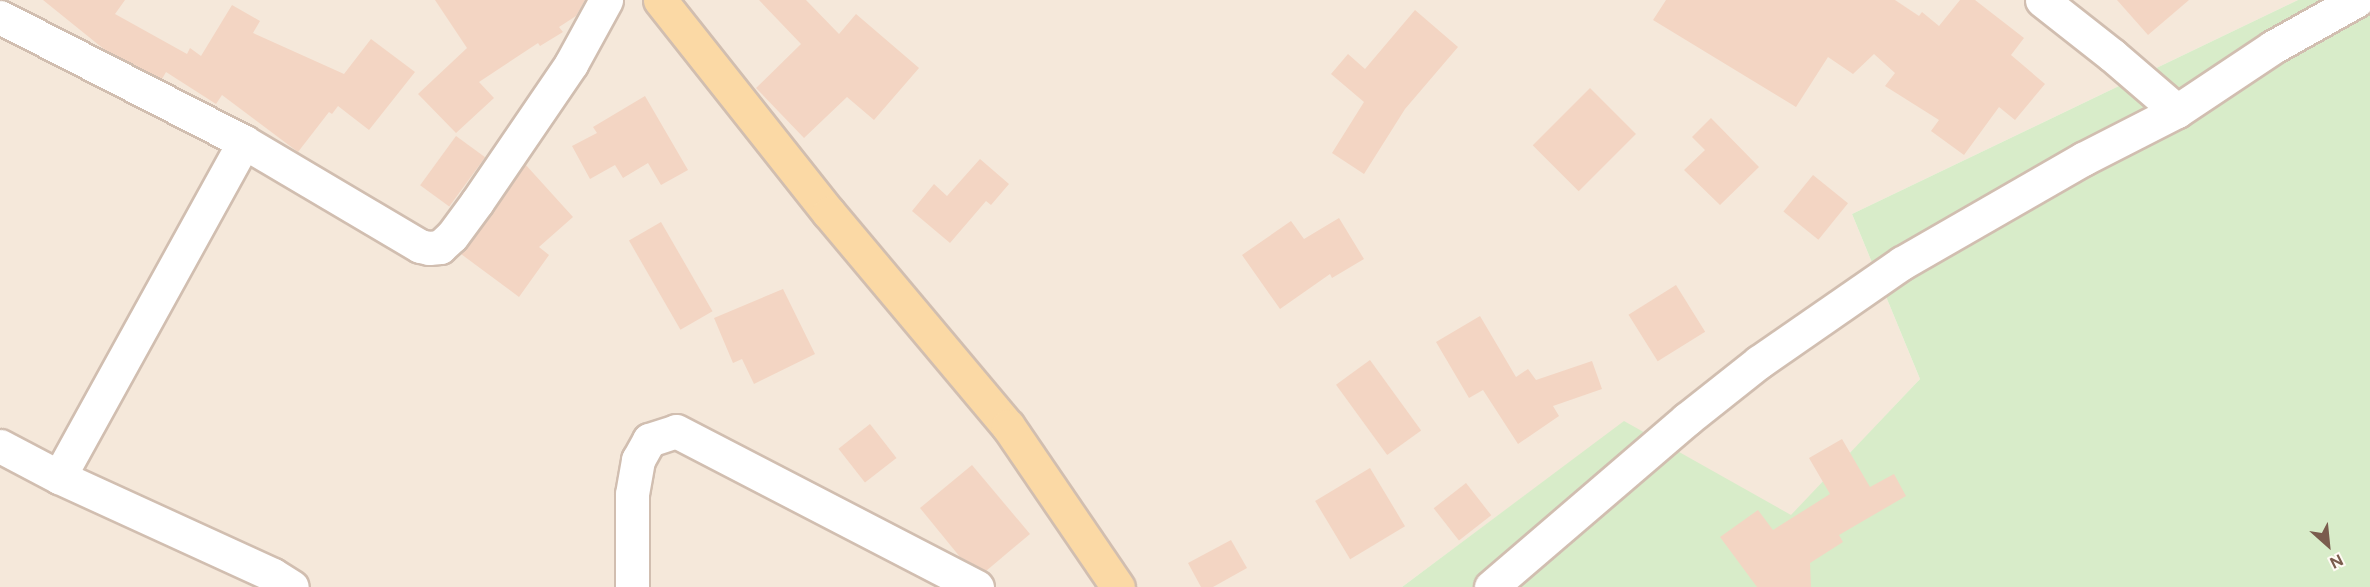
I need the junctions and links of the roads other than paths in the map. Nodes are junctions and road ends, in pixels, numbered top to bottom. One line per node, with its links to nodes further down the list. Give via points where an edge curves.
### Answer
1 (606, 0): 7 (street, via 571,64 477,202 440,247 420,246)
2 (660, 0): 13 (main road, via 829,213 1008,426)
3 (2042, 0): 6 (street)
4 (2357, 0): 6 (street, via 2273,47)
5 (0, 17): 7 (street)
6 (2177, 111): 14 (street, via 1956,231 1845,302 1687,419)
7 (244, 142): 9 (street)
8 (0, 446): 9 (street)
9 (59, 477): 10 (street, via 273,575)
10 (291, 587)
11 (632, 587): 12 (street, via 632,494 638,460 648,440 676,431)
12 (977, 587)
13 (1118, 587)
14 (1491, 587)

